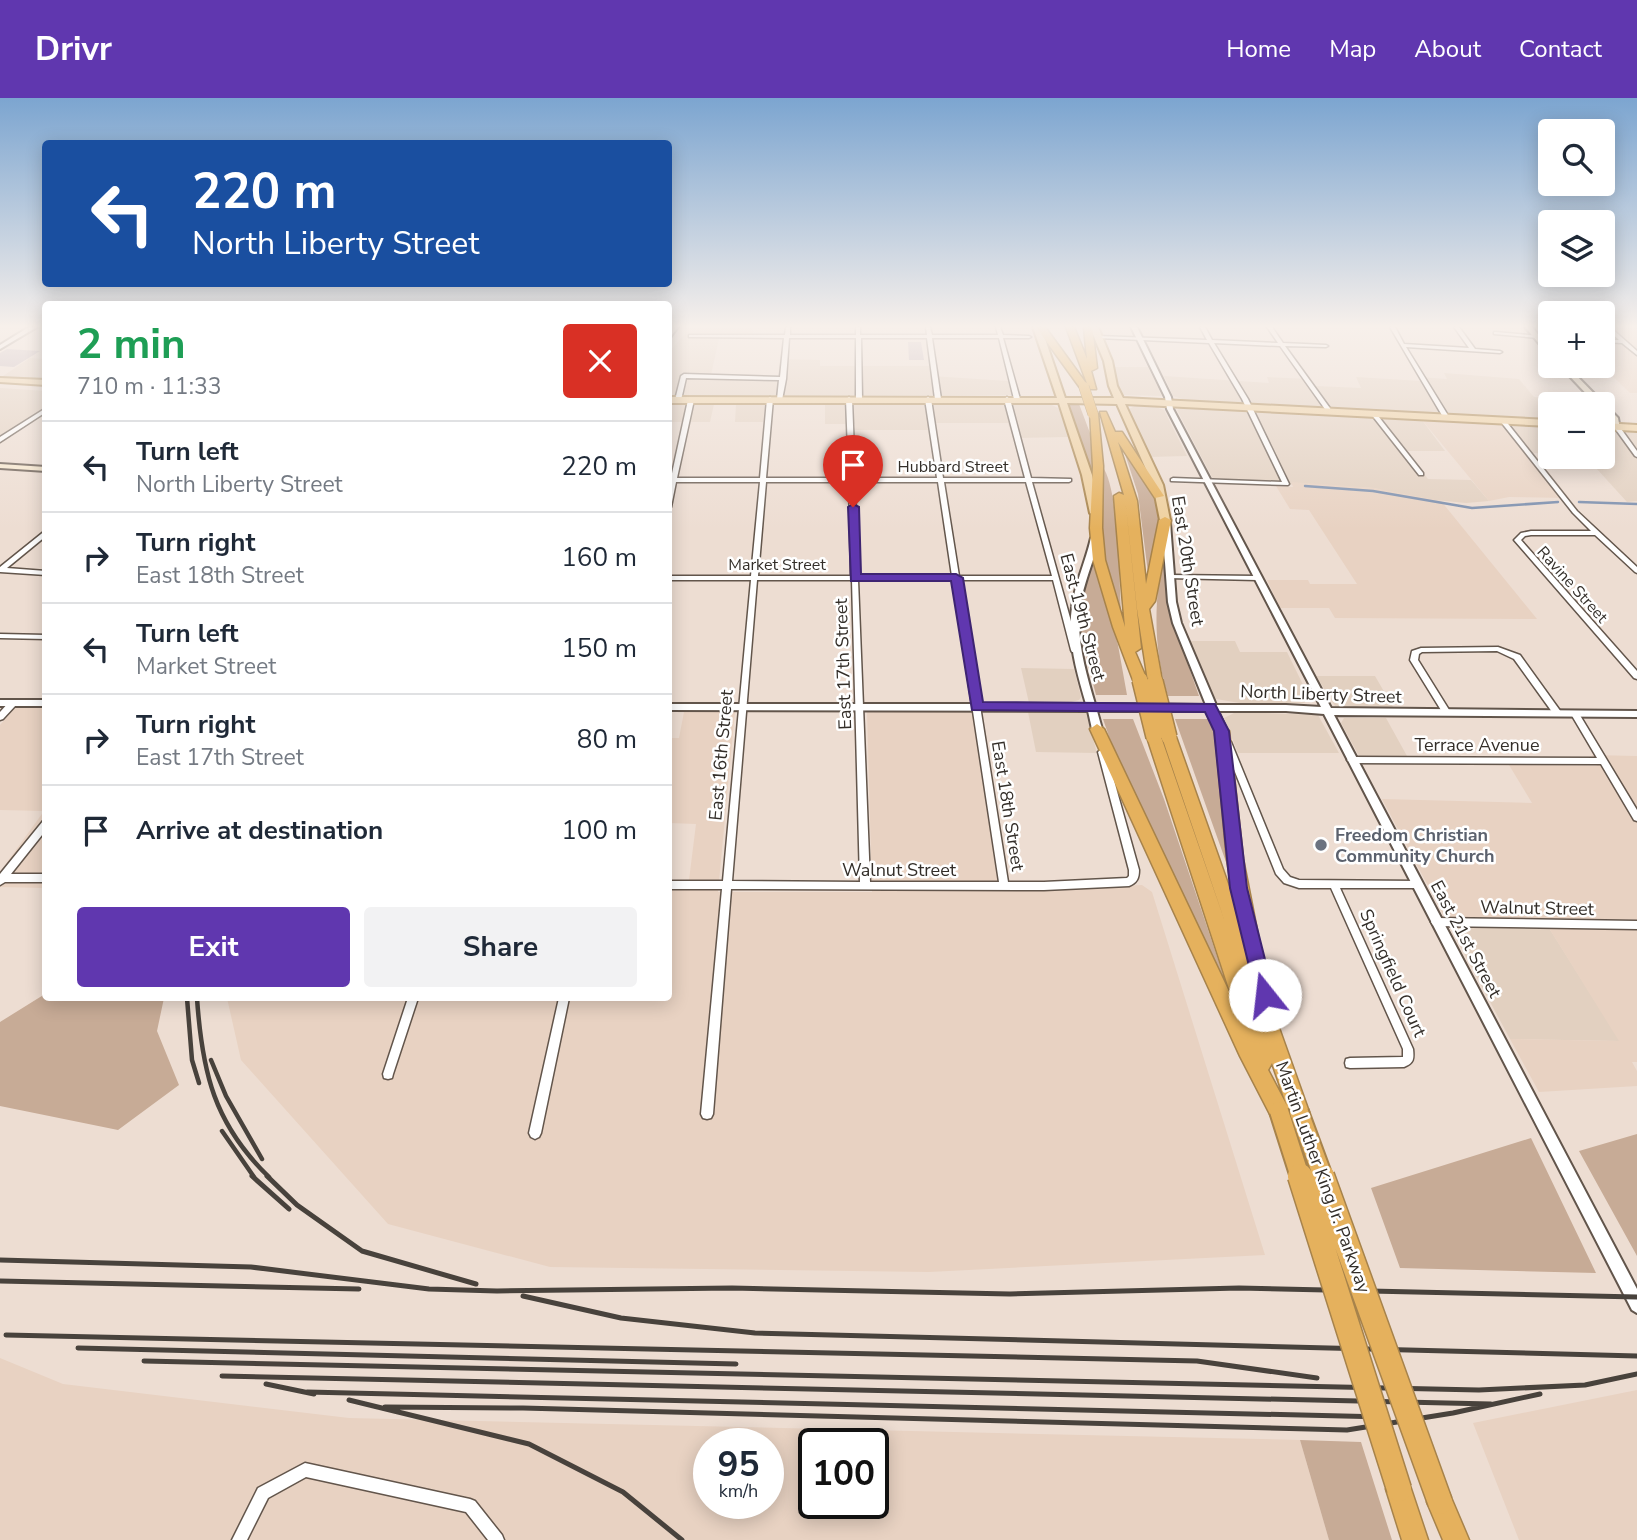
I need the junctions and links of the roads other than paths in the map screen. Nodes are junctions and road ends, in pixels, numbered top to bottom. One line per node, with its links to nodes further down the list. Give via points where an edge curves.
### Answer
1 (777, 394): 12 (street, East 16th Street)
2 (854, 394): 13 (street, East 17th Street)
3 (937, 394): 15 (street)
4 (1011, 394): 16 (street, East 19th Street)
5 (1058, 394): 19 (main road)
6 (1092, 394): 26 (highway, Martin Luther King Jr. Parkway, bridge)
7 (1118, 394): 20 (main road, East 20th Street)
8 (1165, 394): 21 (street, East 21st Street)
9 (1241, 394): 22 (street)
10 (1317, 394): 23 (street)
11 (1432, 394): 27 (street)
12 (775, 399): 13 (main road); 18 (main road); 39 (street, East 16th Street)
13 (854, 399): 14 (main road); 40 (street, East 17th Street)
14 (928, 399): 15 (main road); 41 (street, East 18th Street)
15 (938, 399): 16 (main road)
16 (1012, 399): 19 (main road); 42 (street, East 19th Street)
17 (673, 400): 18 (main road)
18 (691, 400): 38 (street)
19 (1060, 400): 20 (main road); 48 (main road, via 1088,479)
20 (1122, 401): 21 (main road); 46 (main road, East 20th Street)
21 (1169, 403): 22 (main road); 45 (street, East 21st Street)
22 (1248, 406): 23 (main road); 45 (street, via 1286,484)
23 (1329, 411): 25 (main road)
24 (42, 412): 33 (street)
25 (1373, 413): 27 (main road); 37 (street)
26 (1100, 415): 46 (highway, via 1114,426); 48 (highway); 61 (highway, Martin Luther King Jr. Parkway, via 1129,494); 66 (highway, Martin Luther King Jr. Parkway, via 1121,506 1133,637)
27 (1446, 417): 29 (main road)
28 (1615, 420): 31 (main road)
29 (1503, 421): 30 (main road); 49 (street)
30 (1538, 422)
31 (1617, 427): 32 (main road); 34 (street)
32 (1637, 428)
33 (0, 440)
34 (1637, 455)
35 (0, 466): 36 (main road)
36 (42, 469)
37 (1421, 474)
38 (672, 480): 39 (street, Hubbard Street)
39 (763, 480): 40 (street, Hubbard Street); 56 (street, East 16th Street)
40 (852, 480): 41 (street, Hubbard Street); 57 (street, East 17th Street)
41 (941, 480): 42 (street, Hubbard Street); 58 (street, East 18th Street)
42 (1030, 480): 43 (street, Hubbard Street); 59 (street, East 19th Street)
43 (1069, 480)
44 (1173, 480): 45 (street)
45 (1206, 480): 60 (street, East 21st Street)
46 (1159, 496): 47 (main road, East 20th Street)
47 (1165, 520): 54 (street, East 20th Street); 61 (highway, via 1149,601)
48 (1096, 528): 64 (street, via 1075,611); 66 (highway, via 1102,571 1119,627)
49 (1597, 533): 52 (street); 65 (street, Ravine Street, via 1531,533 1517,540)
50 (42, 535): 51 (street)
51 (0, 569): 53 (street)
52 (1637, 571)
53 (42, 573)
54 (1170, 577): 60 (street); 74 (street, East 20th Street, via 1177,623)
55 (672, 578): 56 (street, Market Street)
56 (755, 578): 57 (street, Market Street); 71 (street, East 16th Street)
57 (855, 578): 58 (street, Market Street); 72 (street, East 17th Street)
58 (956, 578): 59 (street, Market Street); 73 (street, East 18th Street)
59 (1054, 578): 64 (street, East 19th Street)
60 (1257, 578): 76 (street, East 21st Street)
61 (1143, 609): 66 (highway, Martin Luther King Jr. Parkway)
62 (0, 636): 63 (street)
63 (42, 637)
64 (1080, 667): 75 (street, East 19th Street)
65 (1637, 676)
66 (1147, 680): 103 (highway, Martin Luther King Jr. Parkway, bridge, via 1162,737)
67 (0, 703): 68 (street)
68 (13, 703): 69 (street); 81 (street)
69 (42, 703)
70 (672, 707): 71 (street, North Liberty Street)
71 (743, 707): 72 (street, North Liberty Street); 93 (street, East 16th Street)
72 (860, 707): 73 (street, North Liberty Street); 94 (street, East 17th Street)
73 (977, 707): 75 (street, North Liberty Street); 96 (street, East 18th Street)
74 (1210, 707): 75 (street, North Liberty Street); 76 (street, North Liberty Street); 83 (street, East 20th Street)
75 (1092, 708): 82 (street, East 19th Street)
76 (1325, 709): 77 (street, North Liberty Street); 84 (street, East 21st Street)
77 (1447, 713): 78 (street, North Liberty Street); 78 (street, via 1414,660 1420,650 1508,652 1517,657)
78 (1558, 713): 79 (street, North Liberty Street)
79 (1575, 714): 80 (street, North Liberty Street); 85 (street)
80 (1637, 714)
81 (0, 717)
82 (1097, 729): 90 (street, East 19th Street, via 1134,870); 103 (highway, via 1247,1050)
83 (1222, 731): 95 (street, East 20th Street, via 1279,871 1299,884); 103 (highway, via 1244,915)
84 (1351, 760): 85 (street, Terrace Avenue); 91 (street, East 21st Street)
85 (1603, 761): 86 (street)
86 (1637, 818)
87 (42, 829): 89 (street)
88 (42, 878): 89 (street)
89 (1, 879)
90 (1129, 882): 96 (street, Walnut Street)
91 (1416, 884): 95 (street); 97 (street, East 21st Street)
92 (672, 885): 93 (street, Walnut Street)
93 (727, 885): 94 (street, Walnut Street); 104 (street, East 16th Street)
94 (865, 885): 96 (street, Walnut Street)
95 (1334, 885): 101 (street, Springfield Court, via 1409,1059)
96 (1004, 886)
97 (1436, 922): 98 (street, Walnut Street); 106 (street, East 21st Street)
98 (1637, 925)
99 (412, 1001): 102 (street)
100 (563, 1001): 105 (street)
101 (1350, 1063)
102 (388, 1074)
103 (1289, 1111): 109 (highway, Martin Luther King Jr. Parkway, bridge); 110 (highway, Martin Luther King Jr. Parkway, bridge)
104 (707, 1114)
105 (535, 1133)
106 (1637, 1305)
107 (239, 1540): 108 (street, via 263,1493 305,1470 470,1506)
108 (497, 1540)
109 (1414, 1540)
110 (1454, 1540)

